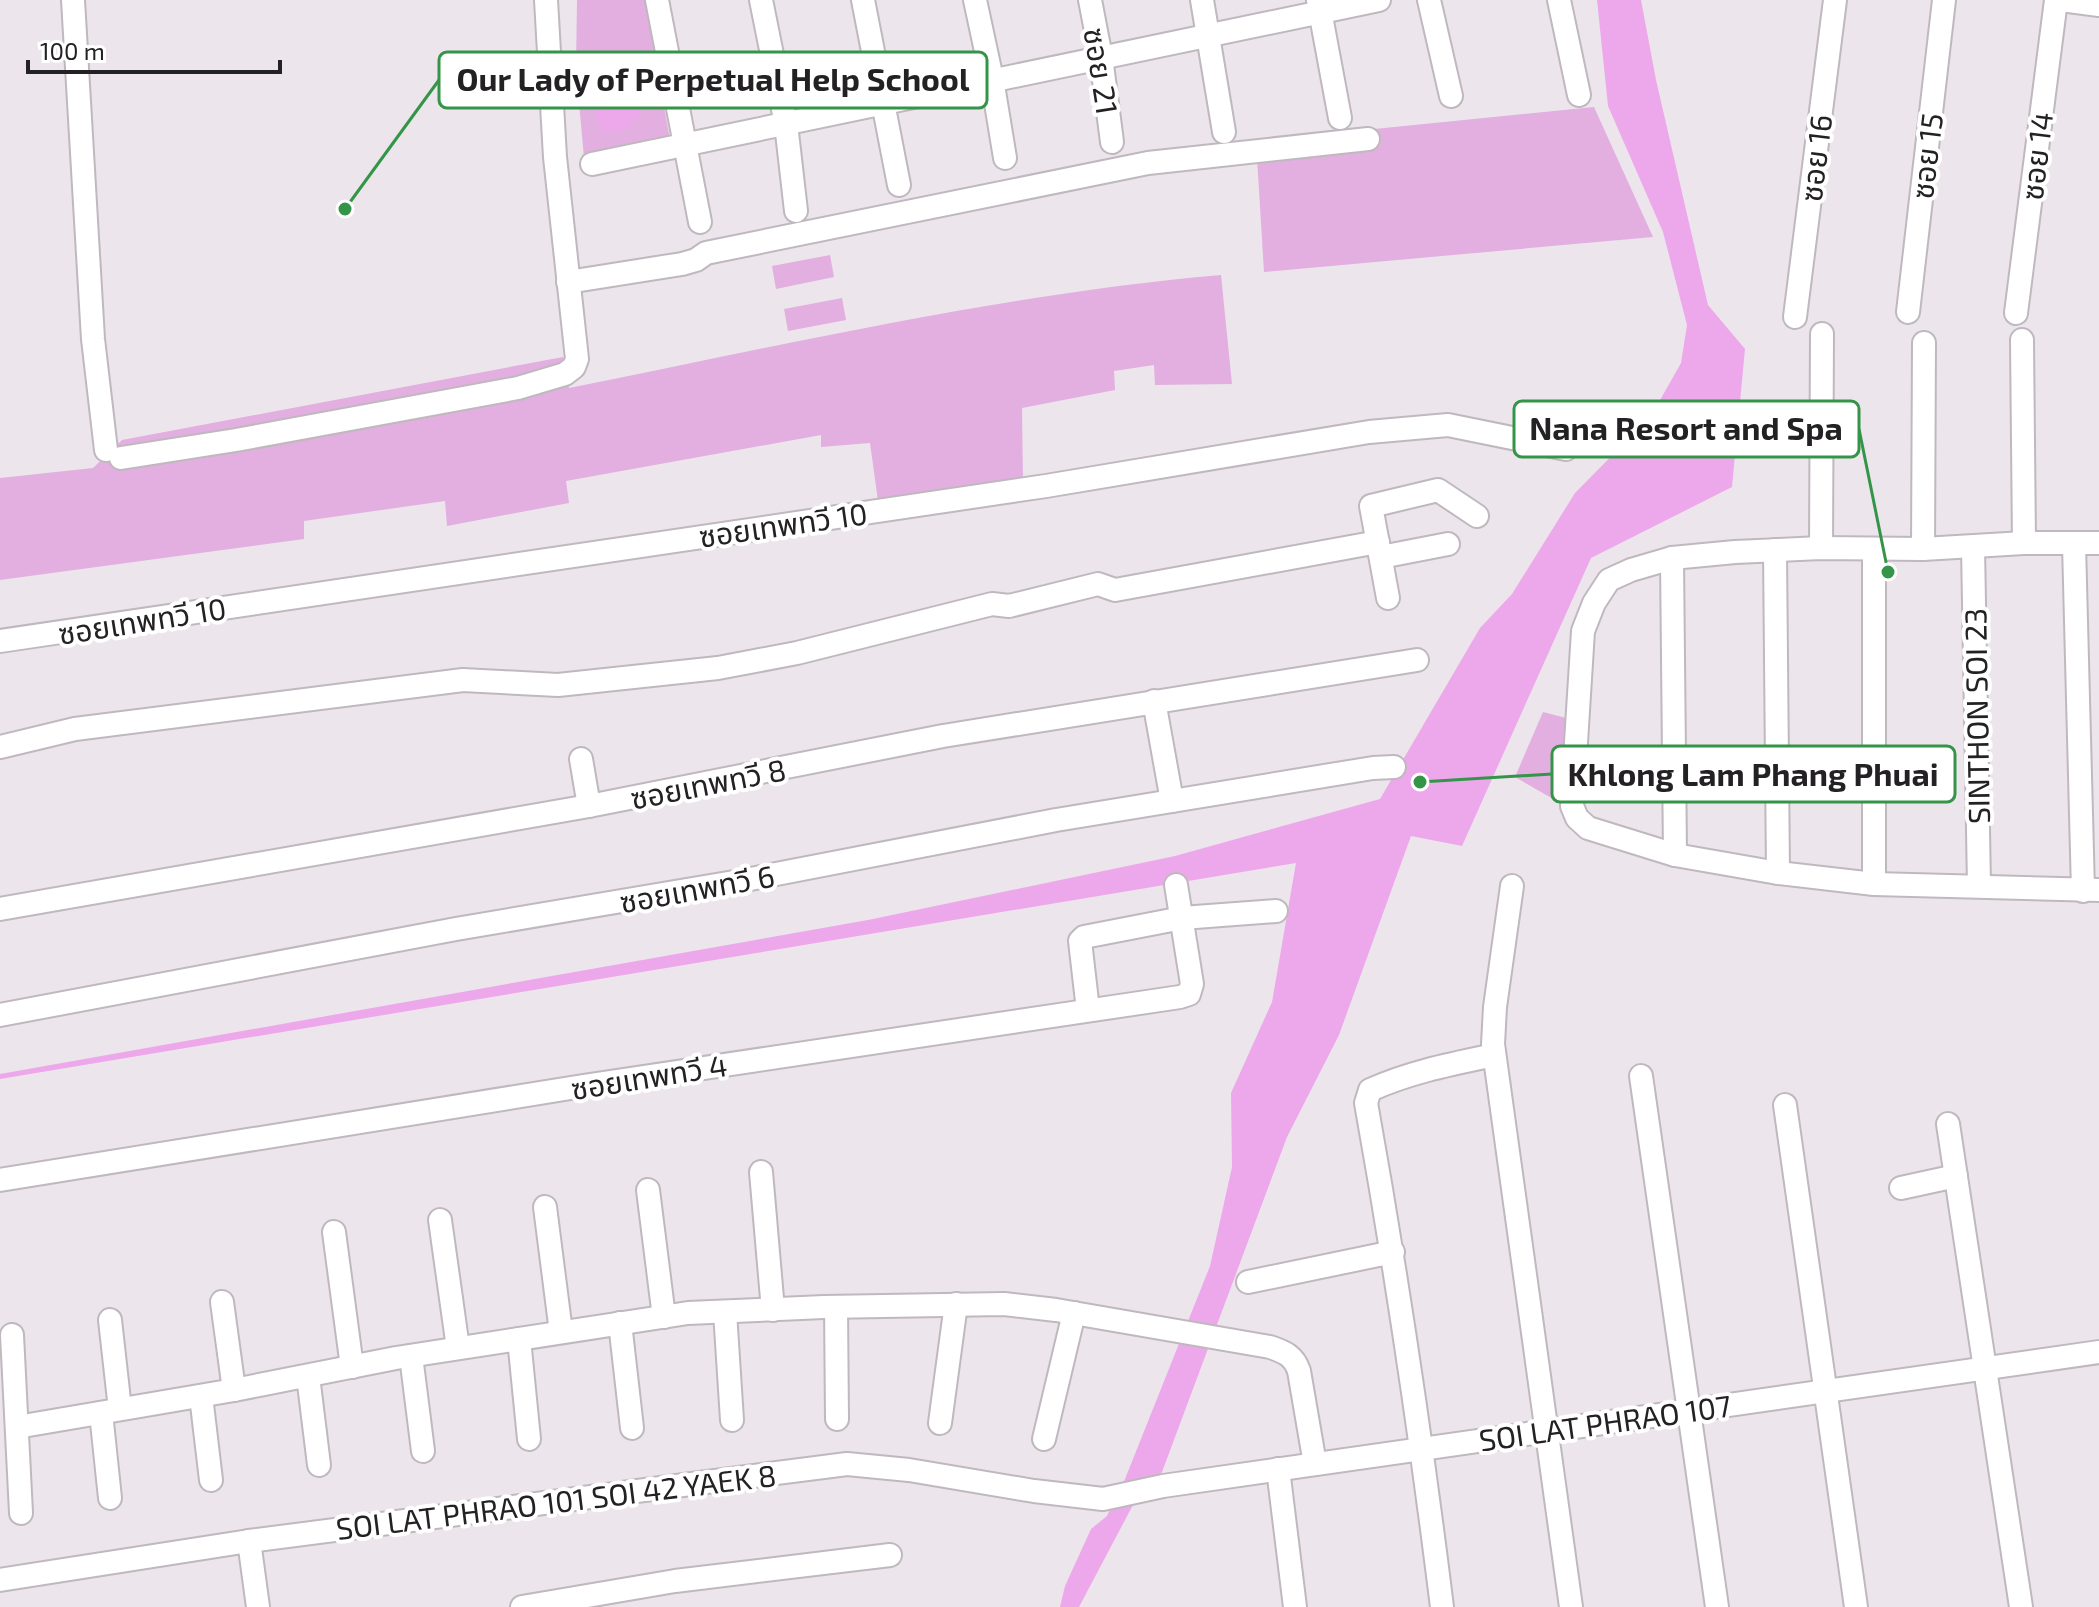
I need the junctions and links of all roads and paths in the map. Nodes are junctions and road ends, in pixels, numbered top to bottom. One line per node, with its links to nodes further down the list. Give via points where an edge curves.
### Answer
1 (73, 0): 34 (street, via 93,339 113,454 236,440 518,388 565,374 577,359)
2 (546, 0): 34 (street)
3 (657, 0): 28 (street)
4 (761, 0): 24 (street)
5 (863, 0): 22 (street)
6 (975, 0): 19 (street)
7 (1090, 0): 18 (street, ซอย 21)
8 (1202, 0): 17 (street)
9 (1379, 0): 16 (street)
10 (1429, 0): 21 (street)
11 (1559, 0): 20 (street)
12 (1835, 0): 37 (street, ซอย 16)
13 (1944, 0): 35 (street, ซอย 15)
14 (2058, 0): 15 (street); 36 (street, ซอย 14)
15 (2099, 5)
16 (1319, 6): 17 (street); 23 (street)
17 (1209, 35): 18 (street); 25 (street)
18 (1101, 57): 19 (street); 27 (street, ซอย 21)
19 (992, 79): 22 (street); 29 (street)
20 (1579, 95)
21 (1451, 96)
22 (884, 102): 24 (street); 31 (street)
23 (1340, 118)
24 (786, 124): 28 (street); 32 (street)
25 (1224, 132)
26 (1368, 139): 34 (street, via 1148,163 706,253 682,264)
27 (1112, 142)
28 (684, 144): 30 (street); 33 (street)
29 (1005, 158)
30 (592, 164)
31 (899, 185)
32 (796, 211)
33 (700, 222)
34 (568, 282)
35 (1908, 312)
36 (2016, 313)
37 (1795, 317)
38 (1822, 334): 48 (street)
39 (2022, 340): 43 (street)
40 (1924, 343): 51 (street)
41 (1566, 449): 55 (street, ซอยเทพทวี 10, via 1448,425 1369,432 1046,486)
42 (1477, 516): 49 (street, via 1438,490 1371,506)
43 (2024, 543): 46 (street); 47 (street)
44 (2099, 543): 46 (street)
45 (1448, 544): 49 (street)
46 (2074, 544): 69 (street)
47 (1973, 547): 51 (street); 68 (street, SINTHON SOI 23)
48 (1821, 548): 50 (street); 52 (street)
49 (1380, 549): 54 (street); 58 (street, via 1115,590 1098,584 718,668 558,685 463,680 75,729)
50 (1874, 549): 51 (street); 65 (street)
51 (1923, 549)
52 (1775, 550): 53 (street); 64 (street)
53 (1672, 558): 63 (street); 63 (street, via 1609,580 1594,603 1583,631 1572,806 1588,828)
54 (1388, 598)
55 (0, 641)
56 (1417, 660): 57 (street, ซอยเทพทวี 8)
57 (1154, 701): 61 (street); 62 (street, ซอยเทพทวี 8, via 943,736)
58 (0, 747)
59 (581, 759): 62 (street)
60 (1394, 767): 61 (street, ซอยเทพทวี 6)
61 (1172, 801): 74 (street, ซอยเทพทวี 6)
62 (589, 806): 70 (street, ซอยเทพทวี 8)
63 (1675, 855): 64 (street)
64 (1778, 873): 65 (street)
65 (1874, 884): 68 (street)
66 (1176, 885): 72 (street, ซอยเทพทวี 4)
67 (1512, 886): 75 (street, via 1495,1007)
68 (1979, 886): 69 (street)
69 (2091, 890)
70 (0, 909)
71 (1276, 911): 72 (street)
72 (1182, 918): 73 (street, via 1082,938); 73 (street, ซอยเทพทวี 4, via 1189,994)
73 (1088, 1010): 81 (street, ซอยเทพทวี 4)
74 (0, 1015)
75 (1494, 1055): 87 (street, via 1429,1068 1370,1090 1366,1103); 117 (street)
76 (1641, 1076): 111 (street)
77 (1785, 1105): 108 (street)
78 (1948, 1124): 80 (street)
79 (761, 1172): 92 (street)
80 (1956, 1176): 82 (street); 105 (street)
81 (0, 1180)
82 (1901, 1188)
83 (648, 1190): 95 (street)
84 (545, 1207): 98 (street)
85 (440, 1220): 101 (street)
86 (334, 1232): 104 (street)
87 (1393, 1252): 88 (street); 120 (street)
88 (1248, 1282)
89 (222, 1302): 107 (street)
90 (956, 1304): 91 (street); 94 (street, via 1014,1305); 114 (street)
91 (836, 1307): 92 (street); 112 (street)
92 (773, 1310): 93 (street)
93 (725, 1312): 95 (street); 113 (street)
94 (1083, 1315): 119 (street); 122 (street, via 1270,1347 1290,1355 1298,1366)
95 (664, 1317): 97 (street)
96 (110, 1320): 110 (street)
97 (620, 1323): 98 (street); 116 (street)
98 (561, 1332): 100 (street)
99 (12, 1335): 115 (street)
100 (519, 1339): 101 (street); 118 (street)
101 (458, 1348): 103 (street)
102 (2099, 1352): 105 (street, SOI LAT PHRAO 107)
103 (411, 1356): 104 (street); 121 (street)
104 (352, 1367): 106 (street)
105 (1986, 1368): 108 (street, SOI LAT PHRAO 107); 140 (street)
106 (308, 1376): 107 (street); 123 (street)
107 (234, 1390): 109 (street)
108 (1827, 1391): 111 (street, SOI LAT PHRAO 107); 139 (street)
109 (201, 1396): 110 (street); 125 (street)
110 (111, 1411): 115 (street); 126 (street)
111 (1688, 1411): 117 (street, SOI LAT PHRAO 107); 138 (street)
112 (837, 1419)
113 (732, 1420)
114 (940, 1423)
115 (17, 1427): 128 (street)
116 (632, 1428)
117 (1545, 1431): 120 (street, SOI LAT PHRAO 107); 137 (street)
118 (529, 1439)
119 (1044, 1439)
120 (1422, 1449): 122 (street, SOI LAT PHRAO 107); 136 (street)
121 (423, 1451)
122 (1315, 1464): 124 (street, SOI LAT PHRAO 107)
123 (319, 1465)
124 (1278, 1469): 127 (street, SOI LAT PHRAO 107); 135 (street)
125 (211, 1480)
126 (110, 1498)
127 (1112, 1498): 129 (street, SOI LAT PHRAO 101 SOI 42 YAEK 8, via 847,1464)
128 (21, 1513)
129 (249, 1541): 131 (street, SOI LAT PHRAO 101 SOI 42 YAEK 8); 133 (street)
130 (890, 1555): 132 (street)
131 (0, 1580)
132 (646, 1597): 134 (street)
133 (258, 1607)
134 (522, 1607)
135 (1295, 1607)
136 (1442, 1607)
137 (1571, 1607)
138 (1717, 1607)
139 (1856, 1607)
140 (2021, 1607)

